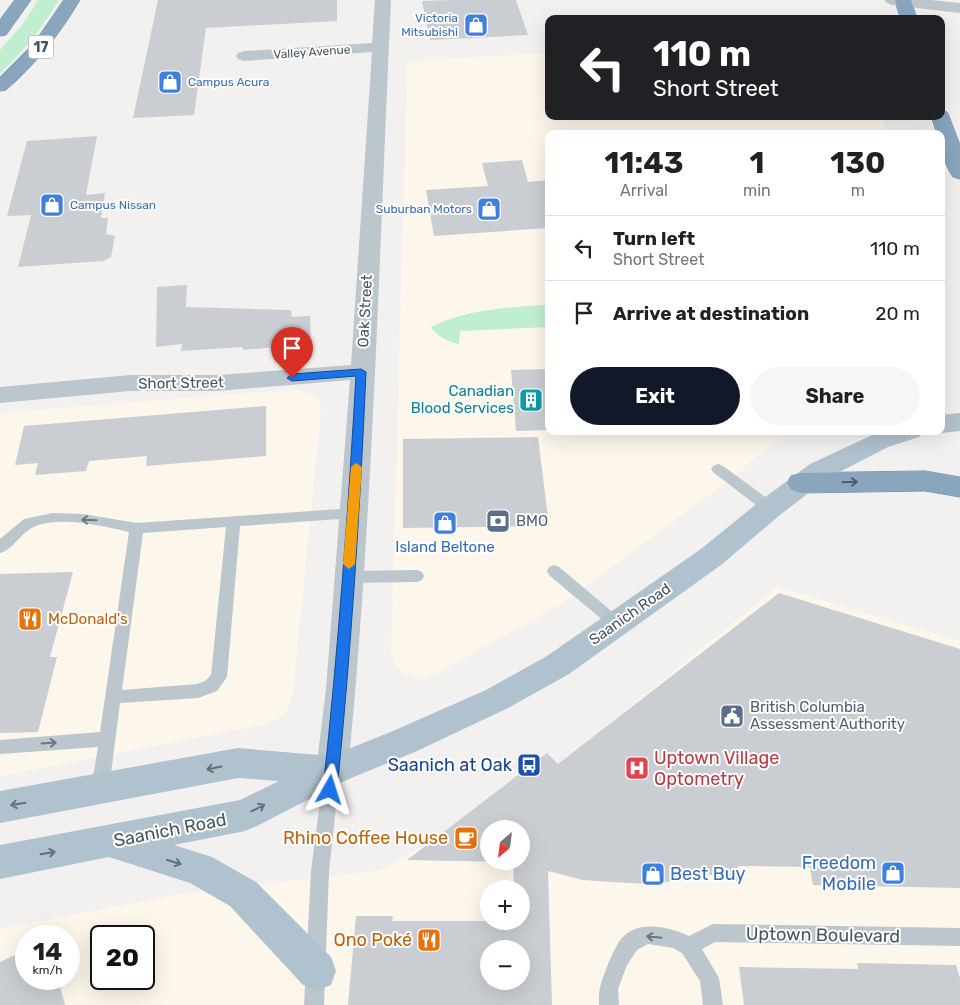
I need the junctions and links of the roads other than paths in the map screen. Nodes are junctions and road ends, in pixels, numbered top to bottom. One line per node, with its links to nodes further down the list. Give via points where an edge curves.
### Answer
1 (23, 0): 7 (highway)
2 (72, 0): 10 (highway, 17, via 44,43)
3 (382, 0): 8 (street, Oak Street)
4 (900, 0): 5 (street); 6 (highway)
5 (960, 8)
6 (907, 15)
7 (0, 31)
8 (380, 47): 9 (street, Valley Avenue); 13 (street, Oak Street)
9 (244, 56)
10 (0, 86)
11 (945, 130): 12 (highway)
12 (960, 173)
13 (361, 372): 14 (street, Short Street, via 218,383 130,383); 22 (street, Oak Street)
14 (0, 395)
15 (960, 422): 16 (main road)
16 (945, 424)
17 (898, 435): 19 (main road, Saanich Road, via 858,450)
18 (718, 469): 21 (lane)
19 (801, 483): 20 (highway, one-way to 20, via 925,481); 21 (main road, Saanich Road)
20 (960, 487)
21 (770, 508): 29 (main road, Saanich Road, via 711,557)
22 (354, 513): 23 (lane); 28 (street, Oak Street)
23 (232, 522): 24 (lane); 30 (lane, via 219,677 211,686 198,691)
24 (137, 528): 25 (lane, one-way to 25, via 98,520 50,518 30,523 14,533); 30 (lane)
25 (0, 548)
26 (554, 571): 29 (lane)
27 (417, 576): 28 (lane)
28 (348, 577): 33 (street, Oak Street)
29 (616, 623): 33 (main road, Saanich Road, via 558,665 497,699)
30 (113, 697): 31 (lane)
31 (106, 739): 32 (lane, one-way to 31); 34 (lane)
32 (0, 747)
33 (332, 771): 34 (main road, Saanich Road, one-way to 34, via 238,763); 36 (main road, Saanich Road, one-way to 33, via 245,815); 40 (lane, via 320,871)
34 (100, 789): 35 (main road, Saanich Road, one-way to 35)
35 (0, 807)
36 (111, 842): 37 (main road, Saanich Road, one-way to 36); 40 (main road, one-way to 40, via 199,869 243,894)
37 (0, 862)
38 (960, 937): 39 (lane, Uptown Boulevard, via 713,933)
39 (689, 946): 41 (lane, one-way to 41, via 647,935 630,943 608,990); 42 (lane, via 709,978)
40 (315, 988)
41 (608, 1005)
42 (713, 1005)

